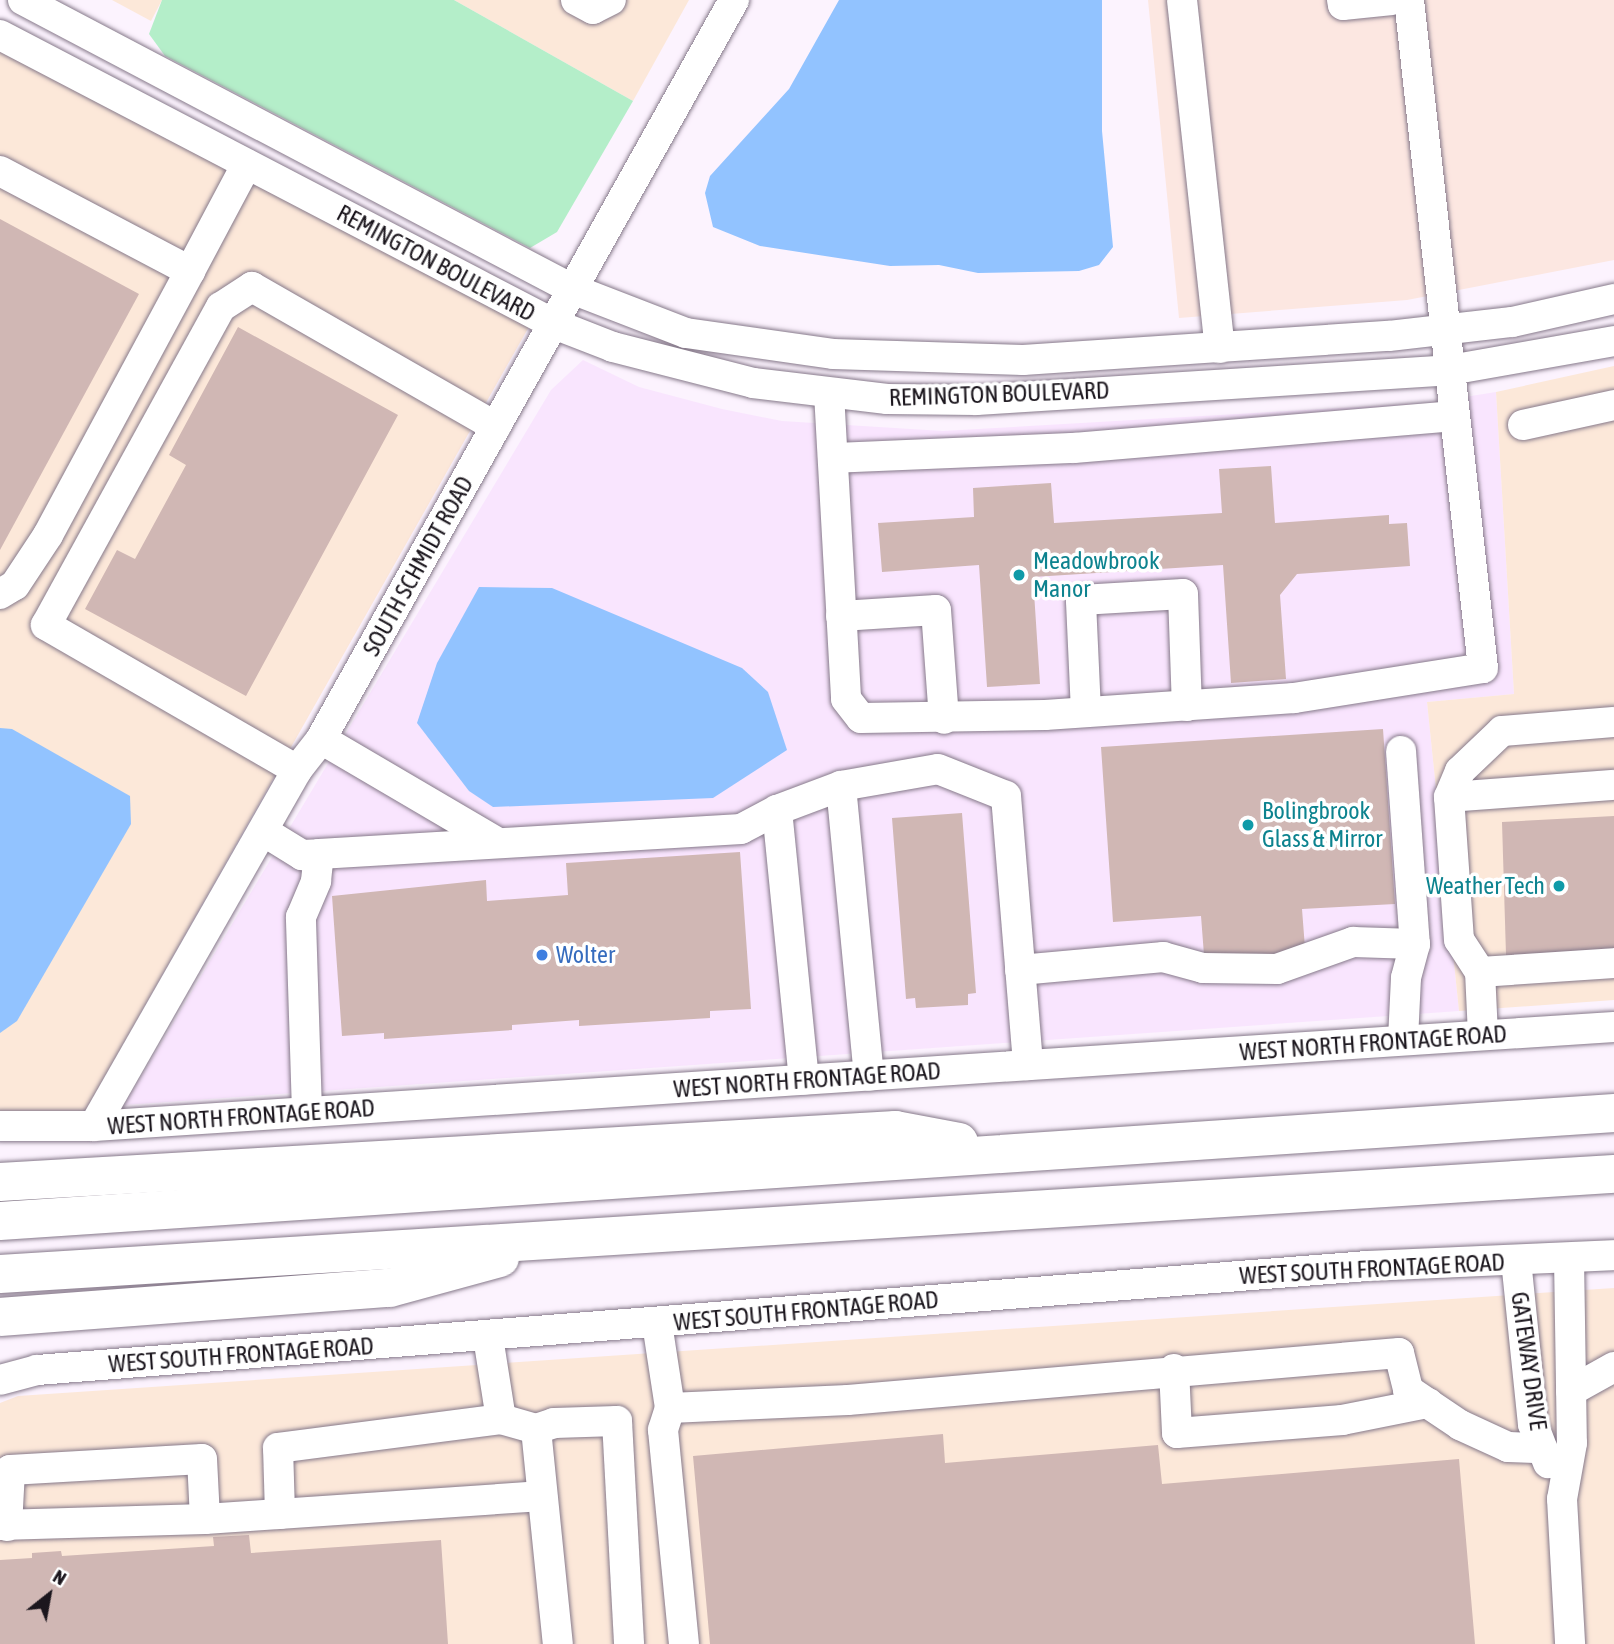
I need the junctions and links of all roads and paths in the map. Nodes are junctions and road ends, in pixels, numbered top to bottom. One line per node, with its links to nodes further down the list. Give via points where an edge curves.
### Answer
1 (23, 0): 13 (street, REMINGTON BOULEVARD)
2 (576, 0): 3 (street, via 593,9)
3 (611, 0)
4 (734, 0): 13 (street, SOUTH SCHMIDT ROAD)
5 (1182, 0): 18 (street)
6 (1342, 0): 7 (street, via 1343,5)
7 (1392, 0)
8 (1409, 0): 16 (street)
9 (0, 36): 10 (street, REMINGTON BOULEVARD)
10 (247, 164): 12 (street); 15 (street, REMINGTON BOULEVARD)
11 (0, 171): 12 (street)
12 (190, 271): 26 (street, via 47,535 15,585)
13 (572, 289): 15 (street, SOUTH SCHMIDT ROAD); 18 (street, REMINGTON BOULEVARD, via 686,332 833,354 1023,360)
14 (1614, 299): 16 (street, REMINGTON BOULEVARD, via 1512,322)
15 (554, 324): 20 (street, REMINGTON BOULEVARD, via 654,359 753,383); 24 (street, SOUTH SCHMIDT ROAD)
16 (1441, 330): 18 (street, REMINGTON BOULEVARD); 19 (street)
17 (1612, 343): 19 (street, REMINGTON BOULEVARD)
18 (1220, 348)
19 (1450, 370): 20 (street, REMINGTON BOULEVARD, via 976,400); 22 (street)
20 (829, 393): 25 (street)
21 (1614, 405): 23 (street)
22 (1455, 416): 25 (street, via 1074,448); 28 (street, via 1483,668 1294,698)
23 (1524, 425)
24 (496, 427): 32 (street, SOUTH SCHMIDT ROAD); 34 (street, via 252,287 221,307 46,625)
25 (833, 458): 27 (street)
26 (0, 594)
27 (841, 616): 30 (street, via 846,699 861,718); 30 (street, via 936,610)
28 (1187, 706): 29 (street); 29 (street, via 1183,594 1081,600)
29 (1086, 712): 30 (street)
30 (944, 719)
31 (1614, 722): 37 (street, via 1502,731 1460,771)
32 (321, 740): 34 (street, SOUTH SCHMIDT ROAD); 40 (street)
33 (1401, 751): 42 (street)
34 (297, 770): 39 (street, SOUTH SCHMIDT ROAD)
35 (1614, 785): 37 (street)
36 (841, 786): 38 (street); 44 (street, via 938,769 1006,796); 50 (street)
37 (1449, 797): 45 (street, via 1459,940)
38 (777, 810): 40 (street, via 741,829); 51 (street)
39 (263, 831): 41 (street, via 302,855); 55 (street, SOUTH SCHMIDT ROAD)
40 (495, 841): 41 (street)
41 (319, 854): 52 (street, via 316,881 301,916)
42 (1415, 944): 44 (street, via 1353,942 1277,969 1203,968 1163,957); 48 (street, via 1406,978)
43 (1614, 963): 45 (street)
44 (1020, 970): 49 (street)
45 (1480, 972): 47 (street)
46 (1614, 1027): 47 (street, WEST NORTH FRONTAGE ROAD)
47 (1483, 1035): 48 (street, WEST NORTH FRONTAGE ROAD)
48 (1404, 1041): 49 (street, WEST NORTH FRONTAGE ROAD)
49 (1028, 1065): 50 (street, WEST NORTH FRONTAGE ROAD)
50 (869, 1076): 51 (street, WEST NORTH FRONTAGE ROAD)
51 (804, 1080): 52 (street, WEST NORTH FRONTAGE ROAD)
52 (307, 1112): 55 (street, WEST NORTH FRONTAGE ROAD)
53 (1614, 1113): 56 (highway)
54 (0, 1126): 55 (street, WEST NORTH FRONTAGE ROAD)
55 (94, 1126)
56 (1013, 1153): 58 (highway, via 894,1130); 59 (highway)
57 (1614, 1174): 60 (highway)
58 (0, 1182)
59 (0, 1221)
60 (585, 1236): 64 (highway); 65 (highway, via 390,1288)
61 (1614, 1255): 62 (street, WEST SOUTH FRONTAGE ROAD)
62 (1569, 1258): 63 (street, WEST SOUTH FRONTAGE ROAD); 68 (street, GATEWAY DRIVE)
63 (1516, 1260): 66 (street, WEST SOUTH FRONTAGE ROAD, via 1366,1266); 77 (street, GATEWAY DRIVE, via 1533,1424)
64 (0, 1274)
65 (0, 1317)
66 (657, 1323): 67 (street, WEST SOUTH FRONTAGE ROAD); 74 (street)
67 (488, 1337): 71 (street, WEST SOUTH FRONTAGE ROAD, via 37,1370); 75 (street)
68 (1570, 1341): 69 (street); 72 (street, GATEWAY DRIVE)
69 (1614, 1365): 72 (street)
70 (1174, 1370): 73 (street, via 1399,1353 1408,1390); 73 (street, via 1177,1433 1342,1420); 74 (street, via 848,1400)
71 (0, 1380)
72 (1571, 1391): 79 (street, GATEWAY DRIVE, via 1572,1443)
73 (1427, 1403): 77 (street, via 1460,1425 1508,1447)
74 (670, 1408): 85 (street, via 663,1430)
75 (500, 1419): 76 (street); 80 (street, via 278,1448)
76 (536, 1429): 78 (street); 84 (street, via 554,1423 617,1421)
77 (1542, 1448): 79 (street, GATEWAY DRIVE)
78 (542, 1496): 80 (street); 83 (street)
79 (1562, 1499): 86 (street, GATEWAY DRIVE)
80 (280, 1514): 81 (street)
81 (205, 1519): 82 (street); 82 (street, via 202,1459 10,1471)
82 (4, 1525)
83 (558, 1644)
84 (629, 1644)
85 (684, 1644)
86 (1570, 1644)

